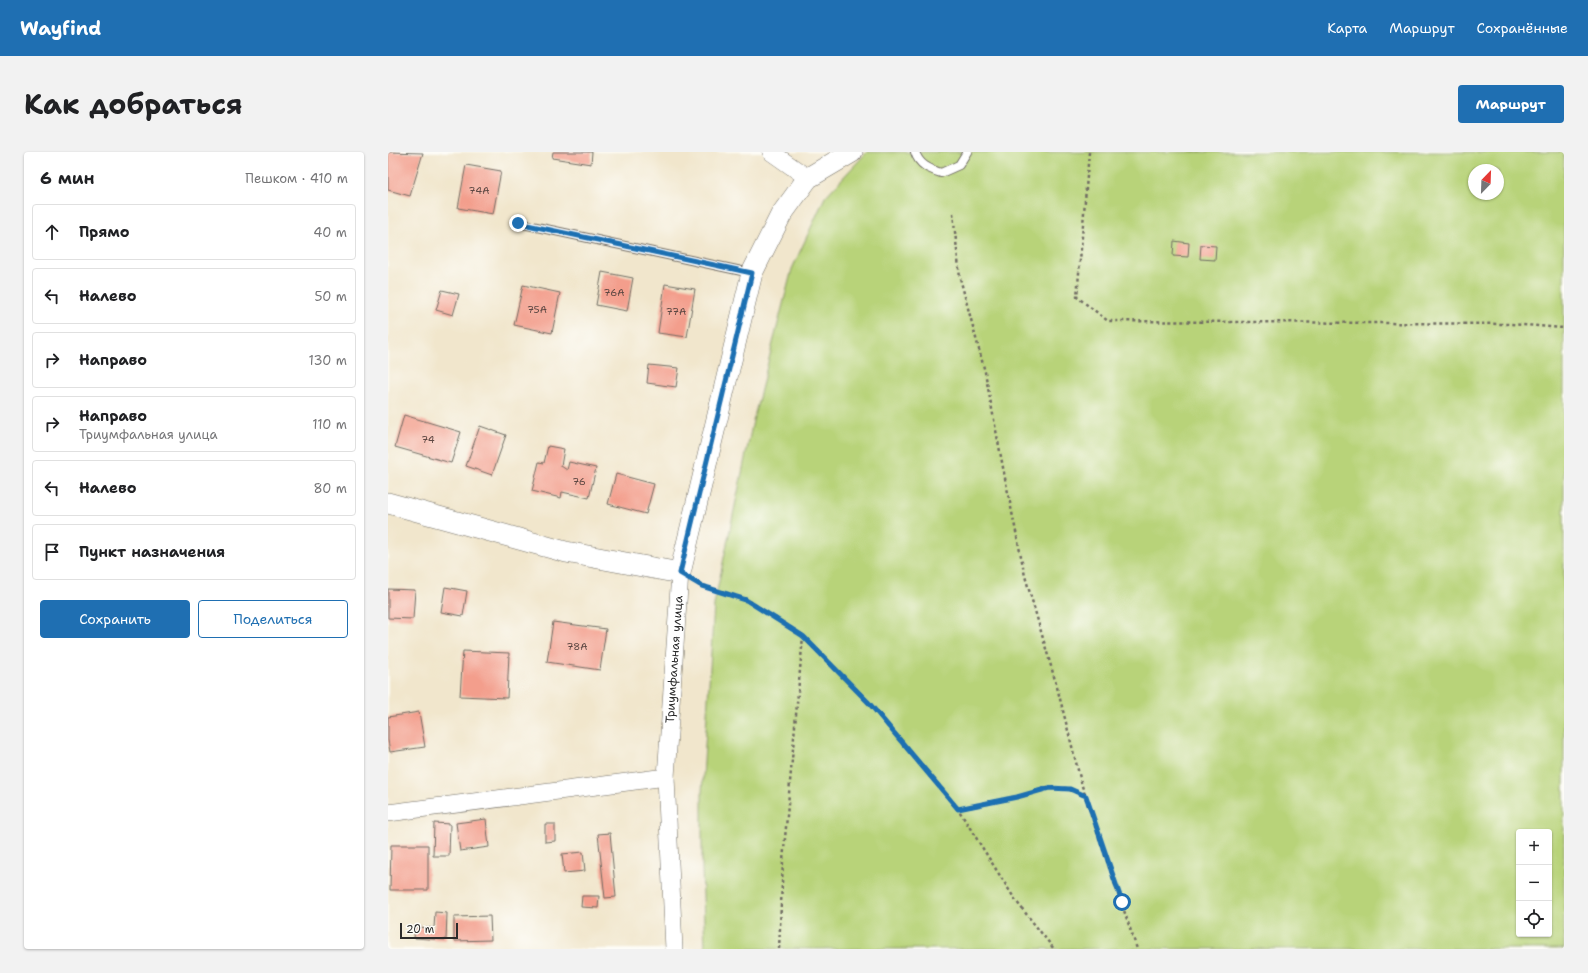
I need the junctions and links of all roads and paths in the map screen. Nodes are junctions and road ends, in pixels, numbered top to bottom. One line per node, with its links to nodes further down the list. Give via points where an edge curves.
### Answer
1 (770, 152): 6 (street)
2 (852, 152): 6 (street, Триумфальная улица)
3 (915, 152): 4 (lane, via 927,168 941,173 959,165)
4 (967, 152)
5 (1089, 152): 10 (path, via 1077,297 1108,321 1511,324)
6 (808, 178): 9 (street, Триумфальная улица, via 781,215)
7 (953, 212): 15 (path, via 960,278 985,372 1026,576)
8 (518, 223): 9 (lane)
9 (752, 273): 12 (street, Триумфальная улица)
10 (1564, 328)
11 (388, 503): 12 (street, via 566,552)
12 (680, 573): 13 (path, via 702,586 746,600); 14 (street, Триумфальная улица)
13 (803, 636): 16 (path, via 869,703); 19 (path, via 783,861)
14 (666, 778): 17 (street); 18 (street, Триумфальная улица)
15 (1086, 796): 16 (path, via 1070,789 1049,788); 21 (path)
16 (958, 809): 20 (path, via 1016,901)
17 (388, 813)
18 (674, 949)
19 (779, 949)
20 (1054, 949)
21 (1137, 949)

